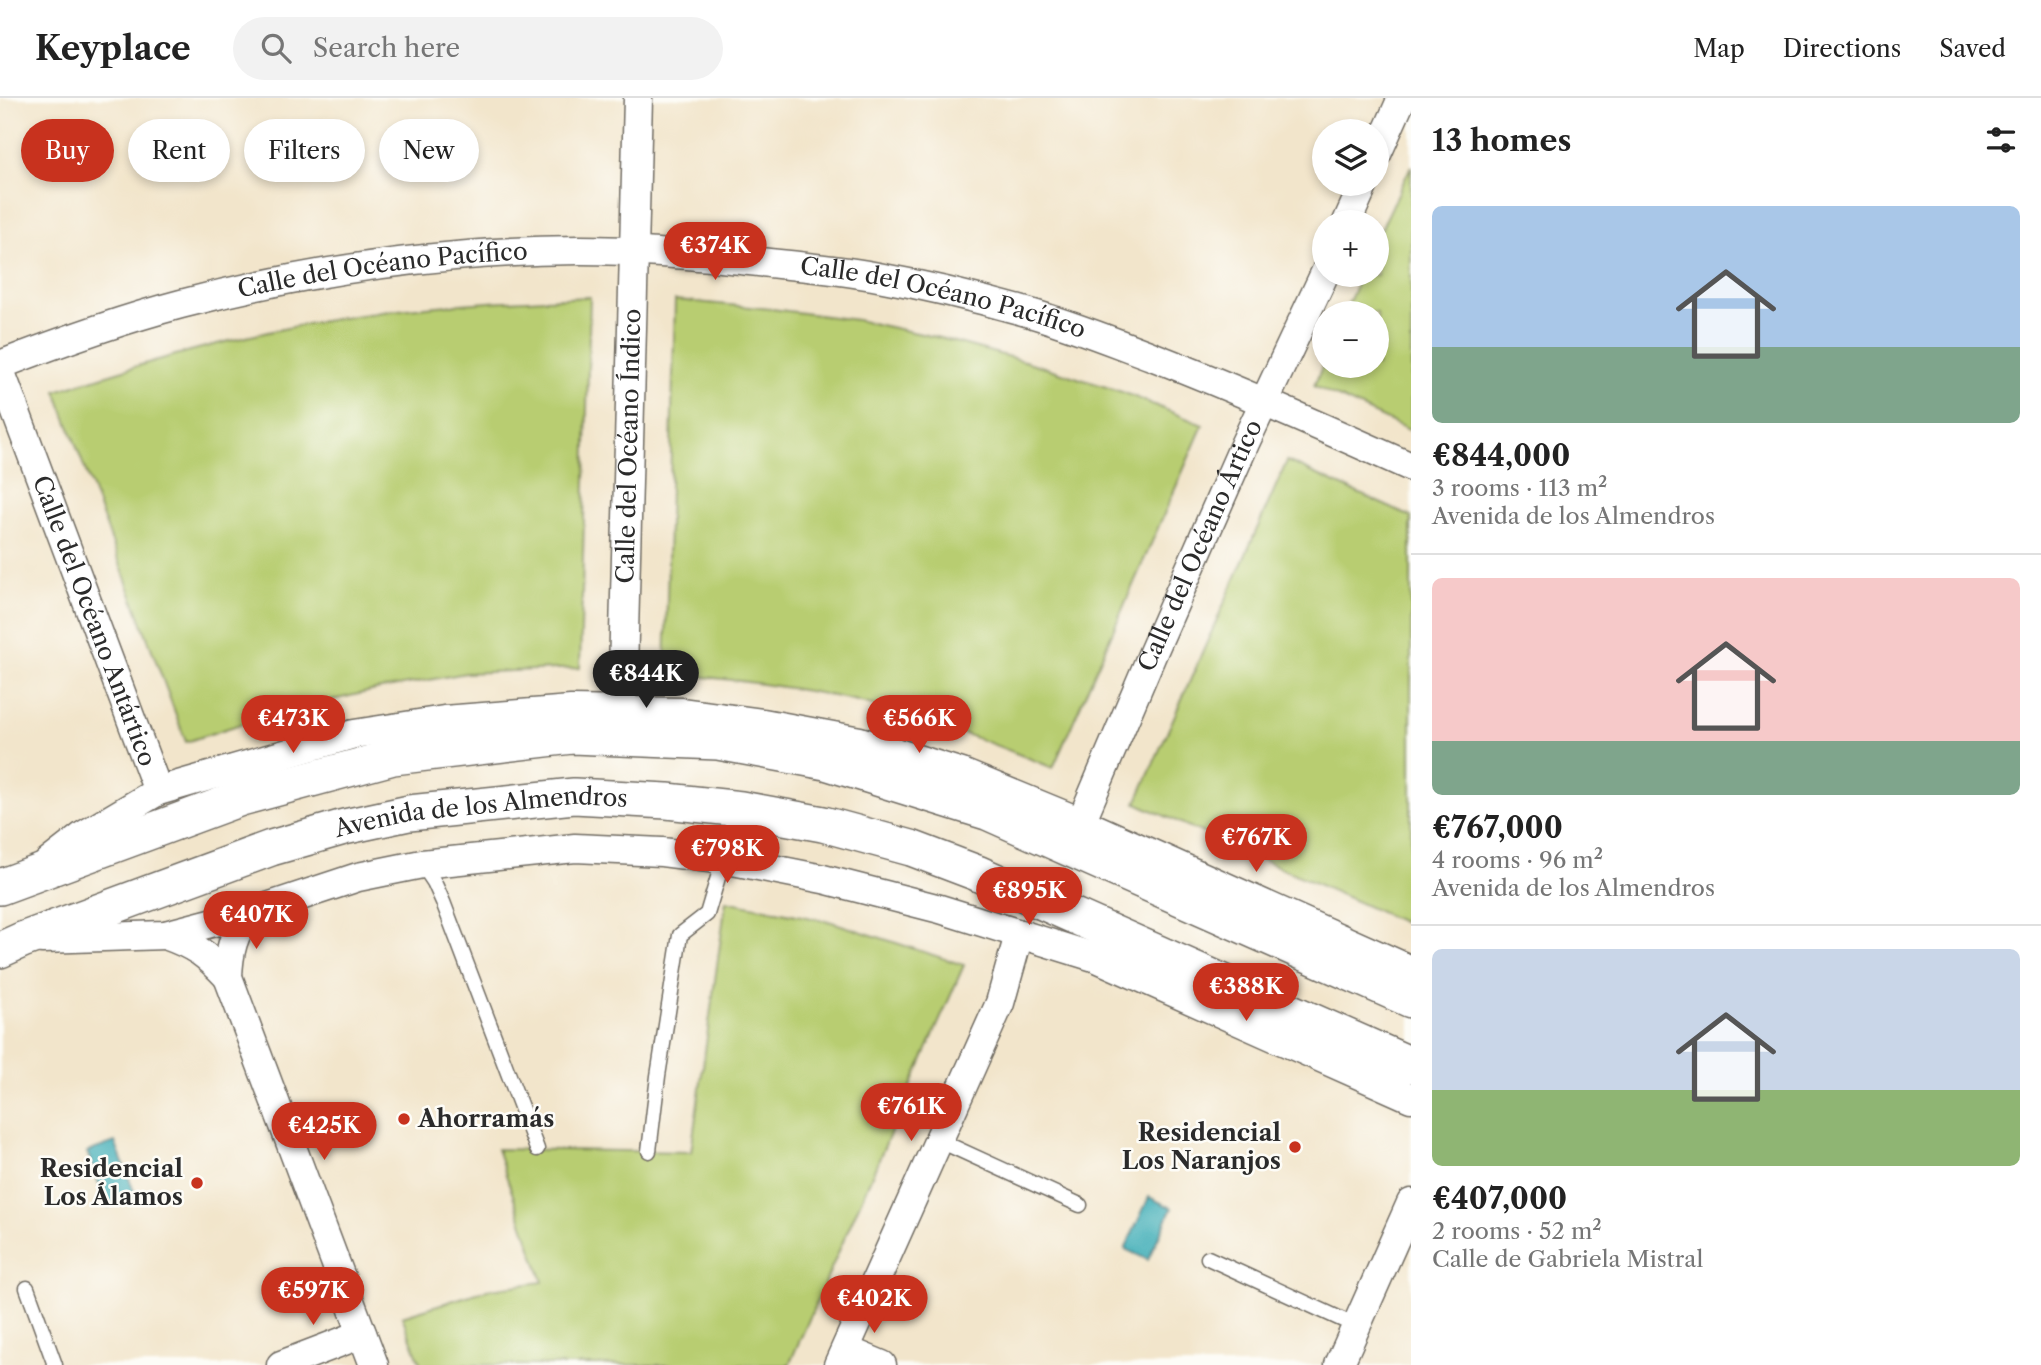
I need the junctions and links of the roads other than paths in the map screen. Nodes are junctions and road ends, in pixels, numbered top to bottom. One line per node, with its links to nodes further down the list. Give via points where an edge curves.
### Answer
1 (638, 98): 4 (street, Calle del Océano Índico)
2 (1402, 98): 3 (street)
3 (1389, 127)
4 (634, 252): 6 (street, Calle del Océano Pacífico, via 481,255 335,272 179,304); 8 (street, Calle del Océano Pacífico, via 819,268 949,292 1107,339); 10 (street, Calle del Océano Índico)
5 (1318, 287): 8 (street, Calle del Océano Ártico)
6 (0, 365)
7 (0, 370): 15 (street, Calle del Océano Antártico)
8 (1264, 401): 9 (street, Calle del Océano Pacífico); 16 (street, Calle del Océano Ártico)
9 (1411, 467)
10 (622, 710): 11 (street); 15 (street, via 444,720 354,734)
11 (740, 719): 12 (street); 13 (street, via 860,741)
12 (775, 753): 14 (street, via 826,762); 19 (street, via 718,742 572,736 393,757 241,798)
13 (950, 769): 14 (street); 16 (street)
14 (905, 786): 23 (street, via 988,812)
15 (158, 791): 19 (street, via 84,835)
16 (1081, 822): 21 (street)
17 (733, 861): 18 (street, Avenida de los Almendros, via 575,848); 25 (street, Avenida de los Almendros, via 940,909); 36 (lane, via 719,874 707,914 680,935)
18 (422, 864): 22 (street, Avenida de los Almendros, via 358,877); 35 (lane, via 443,902)
19 (37, 873): 20 (street)
20 (0, 887)
21 (1233, 890): 23 (street); 27 (street)
22 (249, 913): 24 (street, Avenida de los Almendros); 28 (street, via 229,956)
23 (1265, 934): 31 (street)
24 (165, 935): 26 (street, Avenida de los Almendros); 28 (street, via 191,944)
25 (1019, 935): 30 (street, Avenida de los Almendros, via 1097,958); 34 (street, via 1000,1003)
26 (11, 945): 29 (street, Avenida de los Almendros, via 271,848 344,827 410,813 574,796 741,809 823,824 911,848)
27 (1411, 970)
28 (228, 977): 42 (street)
29 (1221, 981): 30 (street); 32 (street, Avenida de los Almendros)
30 (1169, 990): 33 (street, Avenida de los Almendros)
31 (1411, 1000)
32 (1411, 1065)
33 (1411, 1098)
34 (939, 1140): 38 (lane); 43 (street)
35 (537, 1149)
36 (649, 1151)
37 (1411, 1203): 41 (street)
38 (1080, 1205)
39 (1208, 1258): 41 (lane)
40 (27, 1288): 45 (lane)
41 (1356, 1326): 48 (street)
42 (362, 1334): 44 (street); 46 (street)
43 (842, 1357): 47 (street)
44 (299, 1362)
45 (55, 1365)
46 (374, 1365)
47 (882, 1365)
48 (1339, 1365)

